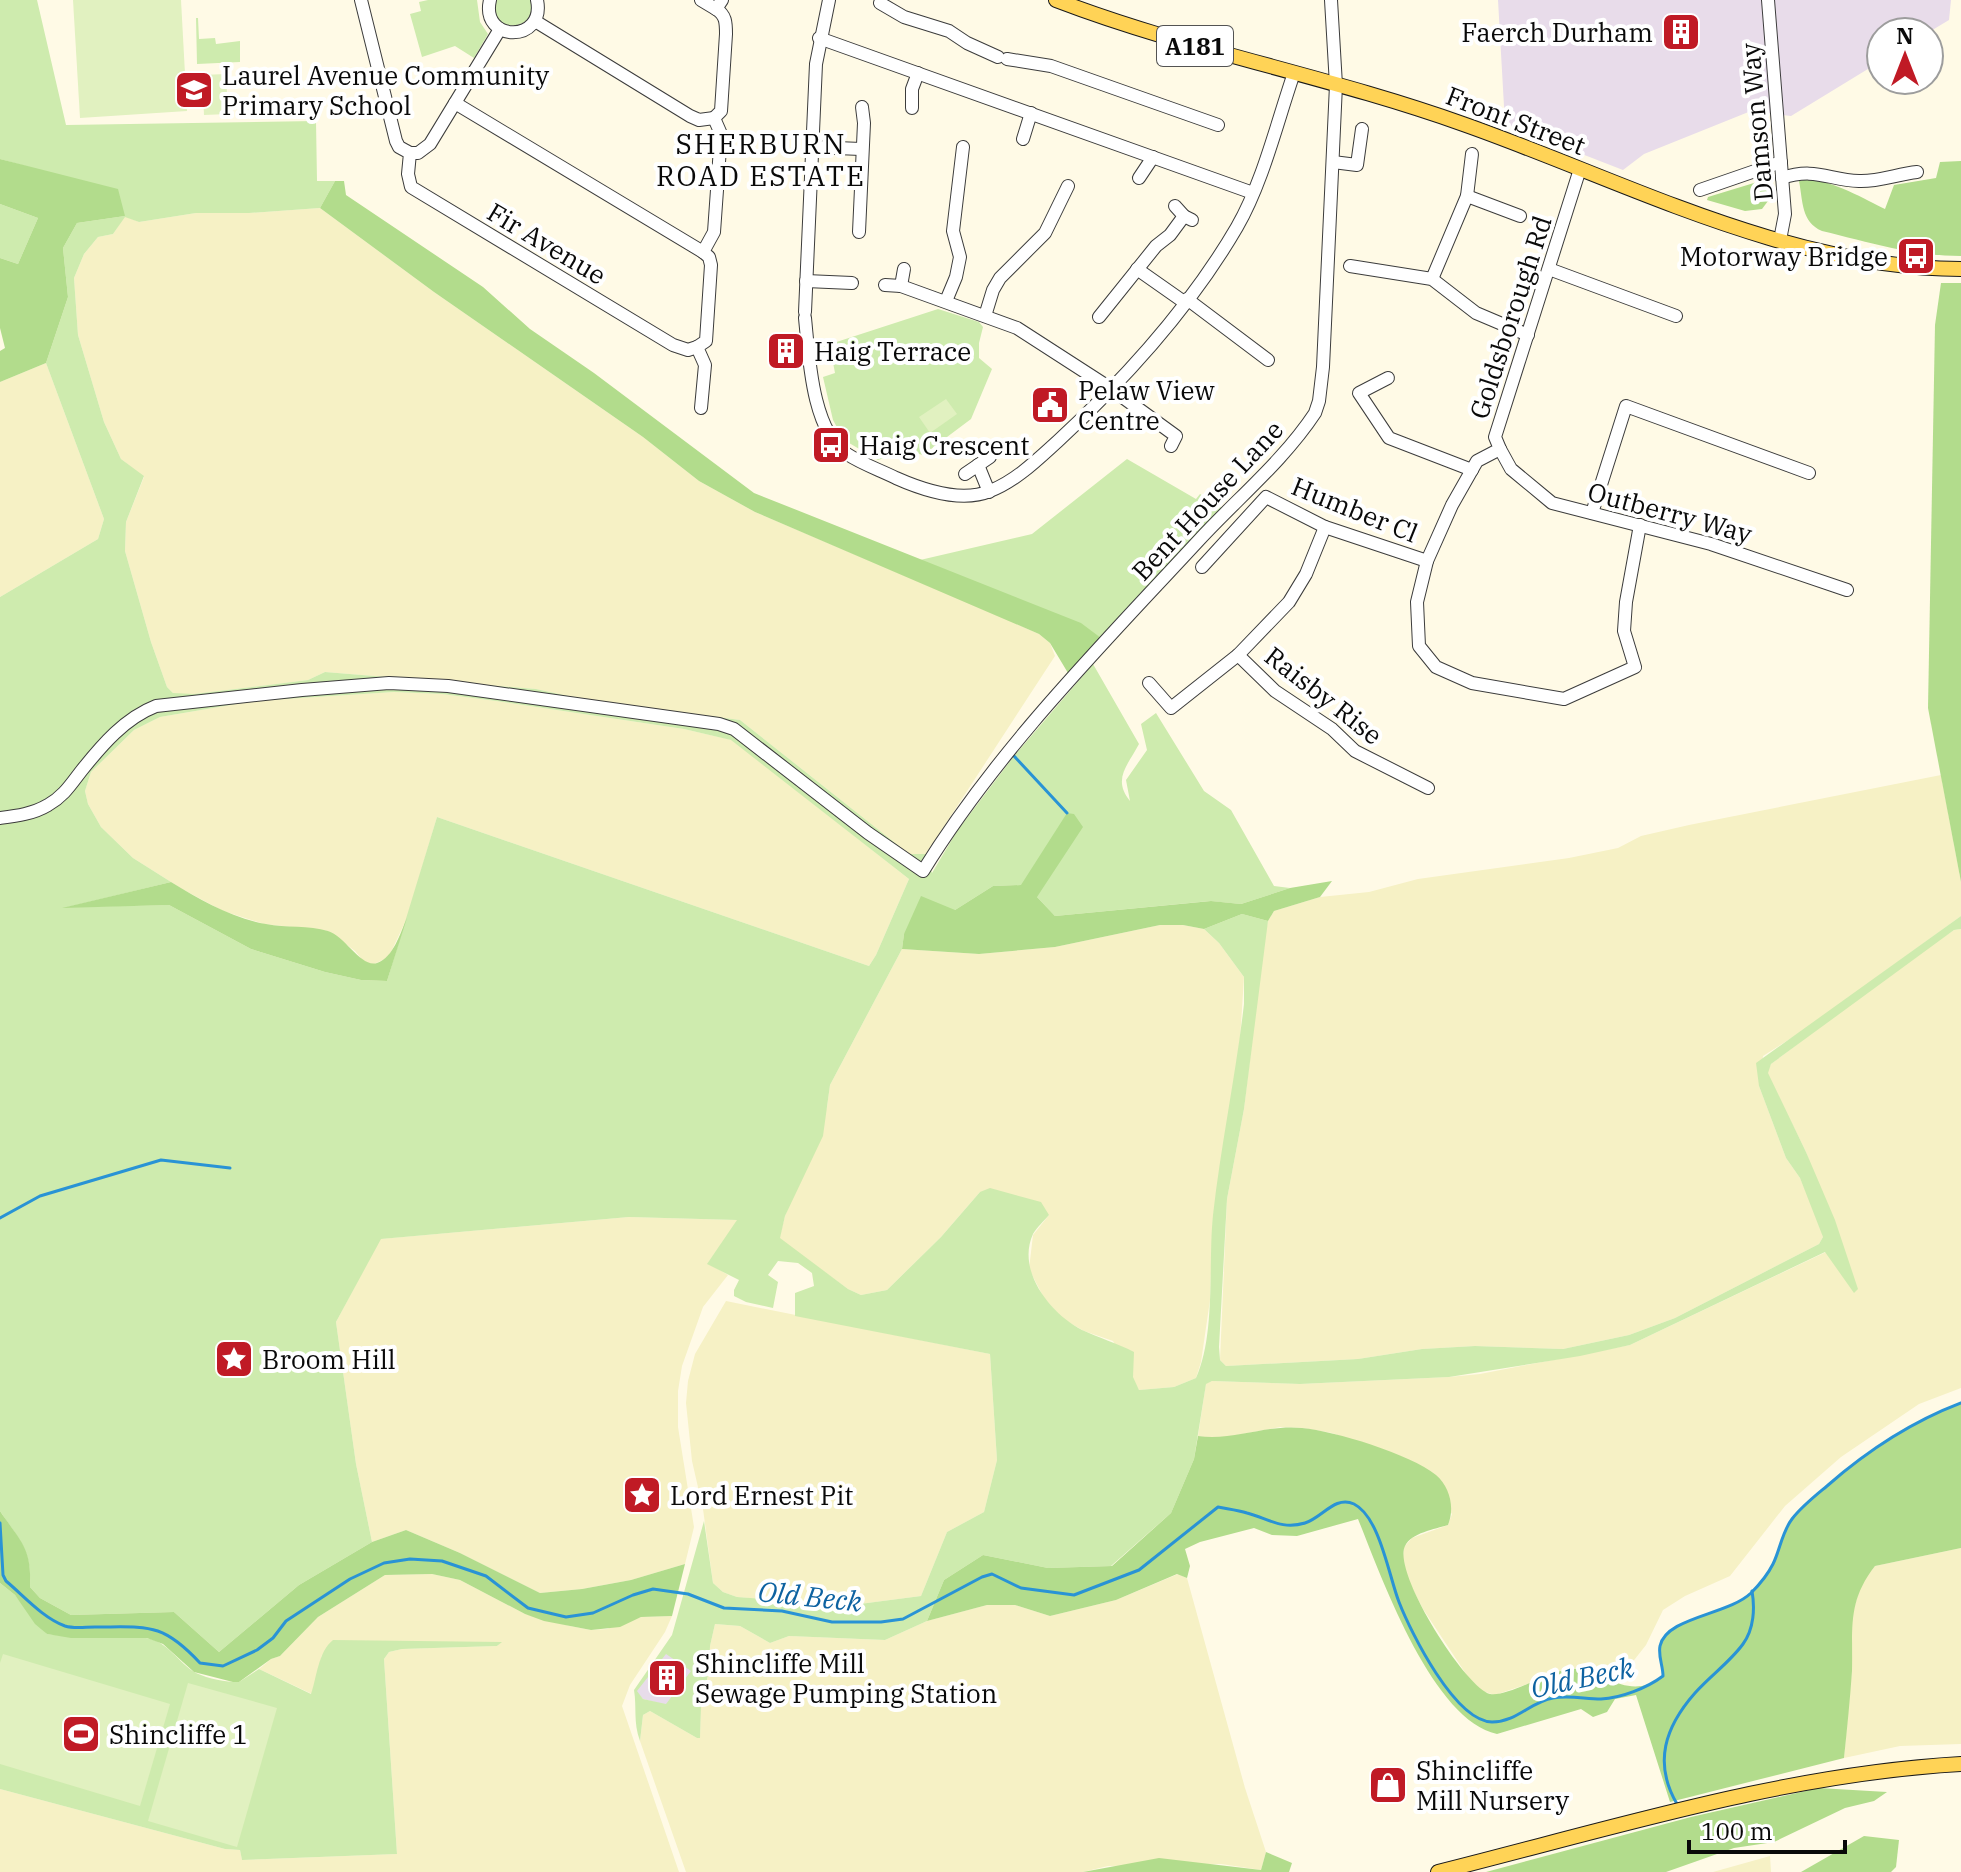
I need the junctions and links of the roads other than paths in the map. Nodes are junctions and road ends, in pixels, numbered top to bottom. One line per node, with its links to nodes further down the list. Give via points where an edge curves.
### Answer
1 (361, 0): 28 (street, via 396,141)
2 (490, 0): 12 (street, via 489,13)
3 (537, 0): 11 (street)
4 (701, 0): 10 (street)
5 (829, 0): 13 (street)
6 (1056, 0): 15 (main road, Front Street / A181)
7 (1331, 0): 16 (street, Bent House Lane)
8 (1768, 0): 32 (street, Damson Way)
9 (880, 3): 22 (street, via 1002,58 1051,66)
10 (719, 4): 21 (street, via 726,34 721,111)
11 (535, 21): 12 (street, via 519,32); 21 (street, via 690,116)
12 (500, 29): 17 (street)
13 (819, 38): 14 (street); 25 (street)
14 (918, 73): 19 (street); 20 (street)
15 (1294, 73): 16 (main road, Front Street / A181); 39 (street)
16 (1336, 85): 31 (street, Bent House Lane); 33 (main road, Front Street / A181, via 1464,124)
17 (455, 103): 28 (street, via 430,144 418,153); 45 (street)
18 (862, 107): 27 (street)
19 (912, 108)
20 (1031, 113): 24 (street); 30 (street)
21 (714, 118): 45 (street, via 721,134 714,232)
22 (1218, 125)
23 (1362, 129): 31 (street, via 1363,165)
24 (1023, 139)
25 (812, 147): 27 (street); 52 (street)
26 (963, 147): 56 (street, via 953,231 960,257)
27 (861, 149): 43 (street)
28 (407, 152): 62 (street, Fir Avenue, via 411,187 673,345)
29 (1472, 154): 40 (street)
30 (1153, 157): 35 (street); 39 (street)
31 (1333, 162): 84 (street, Bent House Lane, via 1323,367 1315,413 1070,678 993,769 923,871 734,729 448,686 326,687 156,706 114,734 50,804)
32 (1781, 162): 36 (street, Damson Way); 38 (street)
33 (1580, 169): 44 (main road, Front Street / A181); 49 (street, Goldsborough Rd)
34 (1917, 172): 36 (street, via 1857,181 1809,173)
35 (1139, 178)
36 (1782, 178): 44 (street, Damson Way, via 1785,214)
37 (1068, 186): 58 (street, via 1045,233 1000,278)
38 (1700, 190)
39 (1253, 193): 57 (street)
40 (1467, 196): 42 (street); 51 (street)
41 (1183, 214): 48 (street)
42 (1520, 216)
43 (859, 232)
44 (1780, 240): 50 (main road, Front Street / A181, via 1889,264)
45 (703, 252): 62 (street, via 711,265 706,341)
46 (1350, 266): 51 (street)
47 (904, 269): 55 (street)
48 (1137, 269): 57 (street); 60 (street)
49 (1549, 269): 59 (street); 61 (street, Goldsborough Rd)
50 (1961, 269)
51 (1432, 279): 61 (street, via 1476,313)
52 (806, 281): 53 (street); 74 (street, via 805,315 820,416 833,440 846,453 933,491)
53 (852, 283)
54 (885, 285): 55 (street)
55 (901, 286): 56 (street)
56 (946, 301): 58 (street)
57 (1186, 301): 63 (street); 65 (street)
58 (985, 316): 65 (street, via 1027,333)
59 (1676, 316)
60 (1099, 317)
61 (1528, 335): 68 (street, Goldsborough Rd, via 1495,437)
62 (697, 347): 66 (street, via 705,365)
63 (1268, 360)
64 (1388, 378): 71 (street, via 1359,393 1389,438)
65 (1110, 388): 67 (street); 74 (street, via 1047,451 1006,484)
66 (701, 408)
67 (1179, 438)
68 (1500, 449): 71 (street, Goldsborough Rd, via 1477,461); 75 (street, Outberry Way, via 1511,469 1552,503)
69 (990, 457): 70 (street)
70 (978, 465): 73 (street); 74 (street)
71 (1472, 470): 78 (street, Goldsborough Rd)
72 (1809, 473): 75 (street, via 1626,406)
73 (965, 474)
74 (984, 493)
75 (1592, 513): 76 (street, Outberry Way)
76 (1640, 525): 78 (street, Goldsborough Rd, via 1624,631 1635,667 1564,699 1472,683 1436,667 1419,646 1417,602); 80 (street, Outberry Way)
77 (1325, 527): 78 (street, Humber Cl); 79 (street, Humber Cl, via 1266,497); 81 (street, via 1289,602)
78 (1427, 561)
79 (1202, 567)
80 (1847, 590)
81 (1238, 655): 82 (street, via 1171,708); 83 (street, Raisby Rise, via 1275,691 1355,751)
82 (1149, 683)
83 (1428, 788)
84 (0, 818)
85 (1961, 1764): 86 (main road, via 1789,1786)
86 (1438, 1872)

